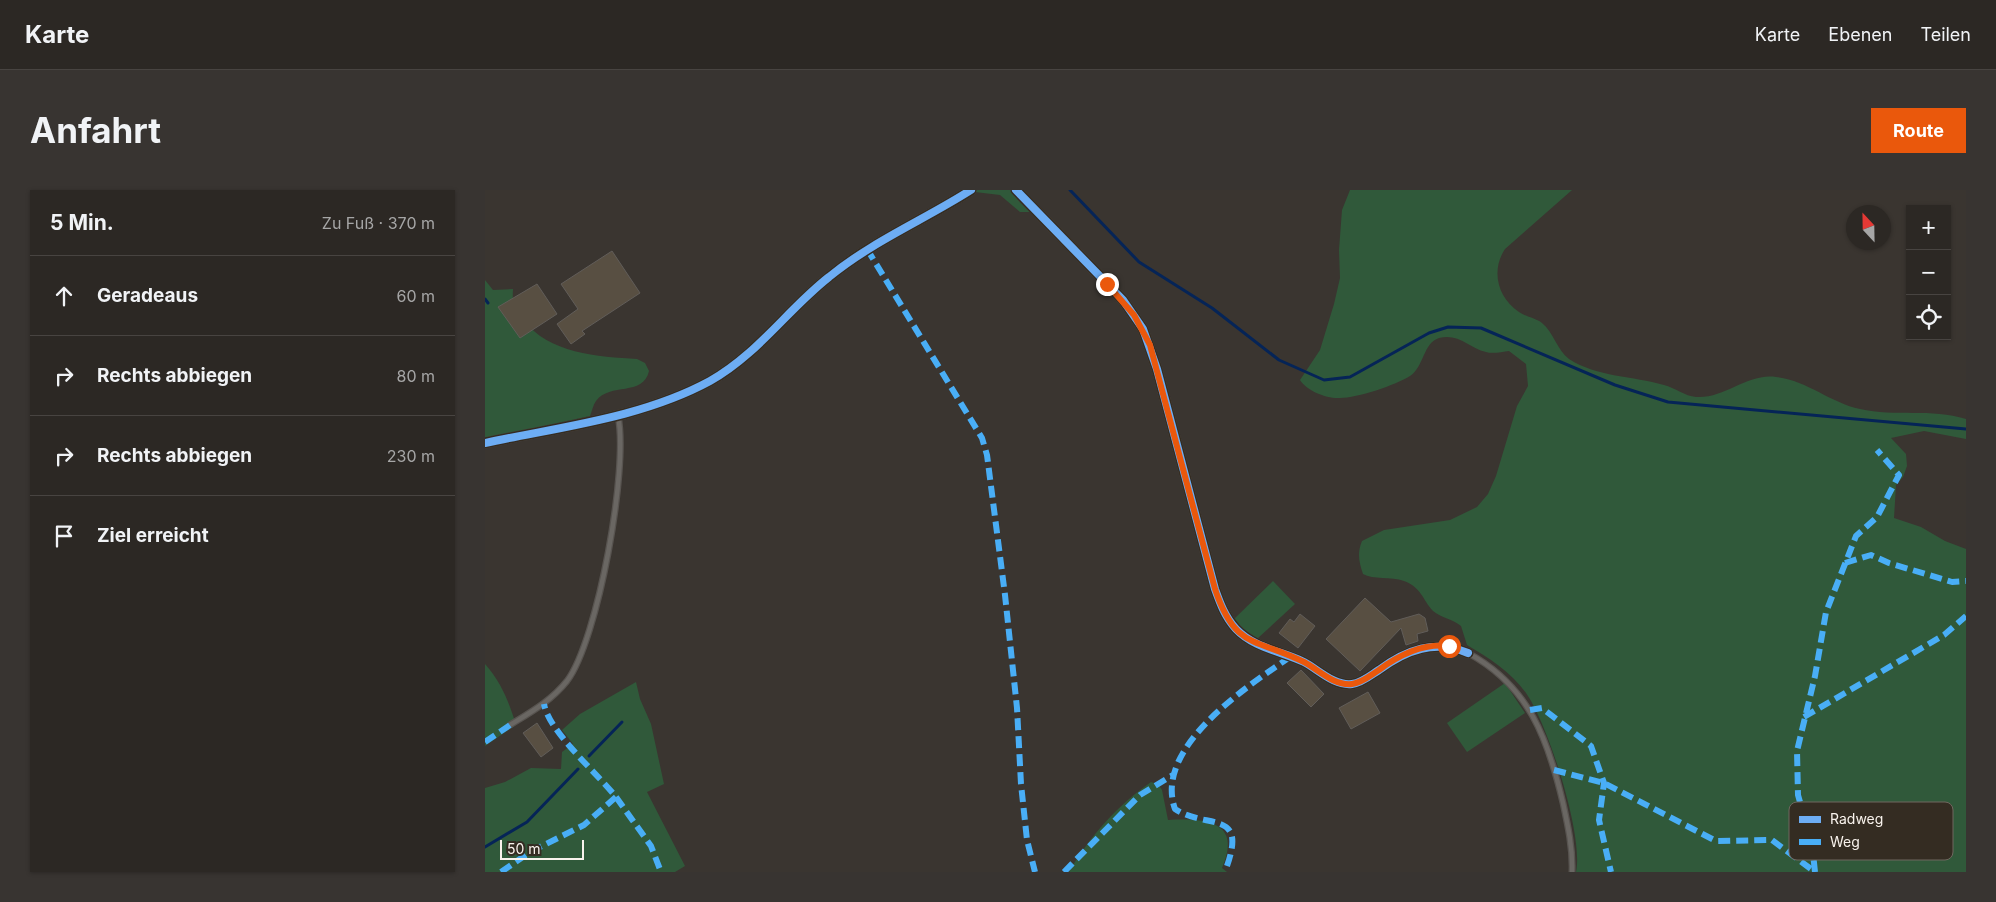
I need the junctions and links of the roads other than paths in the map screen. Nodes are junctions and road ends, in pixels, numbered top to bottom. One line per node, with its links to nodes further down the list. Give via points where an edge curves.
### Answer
1 (971, 190): 3 (street, via 849,261 808,295 748,354 711,380 686,392)
2 (1016, 190): 5 (street, via 1113,289 1143,329 1157,368 1215,589 1227,619 1237,630 1247,639 1303,662 1341,683 1361,682 1398,658 1427,646 1449,646)
3 (617, 414): 4 (street); 6 (lane, via 620,431 615,518 582,651 571,674 555,695)
4 (485, 443)
5 (1468, 653): 7 (lane, via 1484,661 1506,680 1523,699 1539,727 1566,819)
6 (510, 724)
7 (1572, 872)

